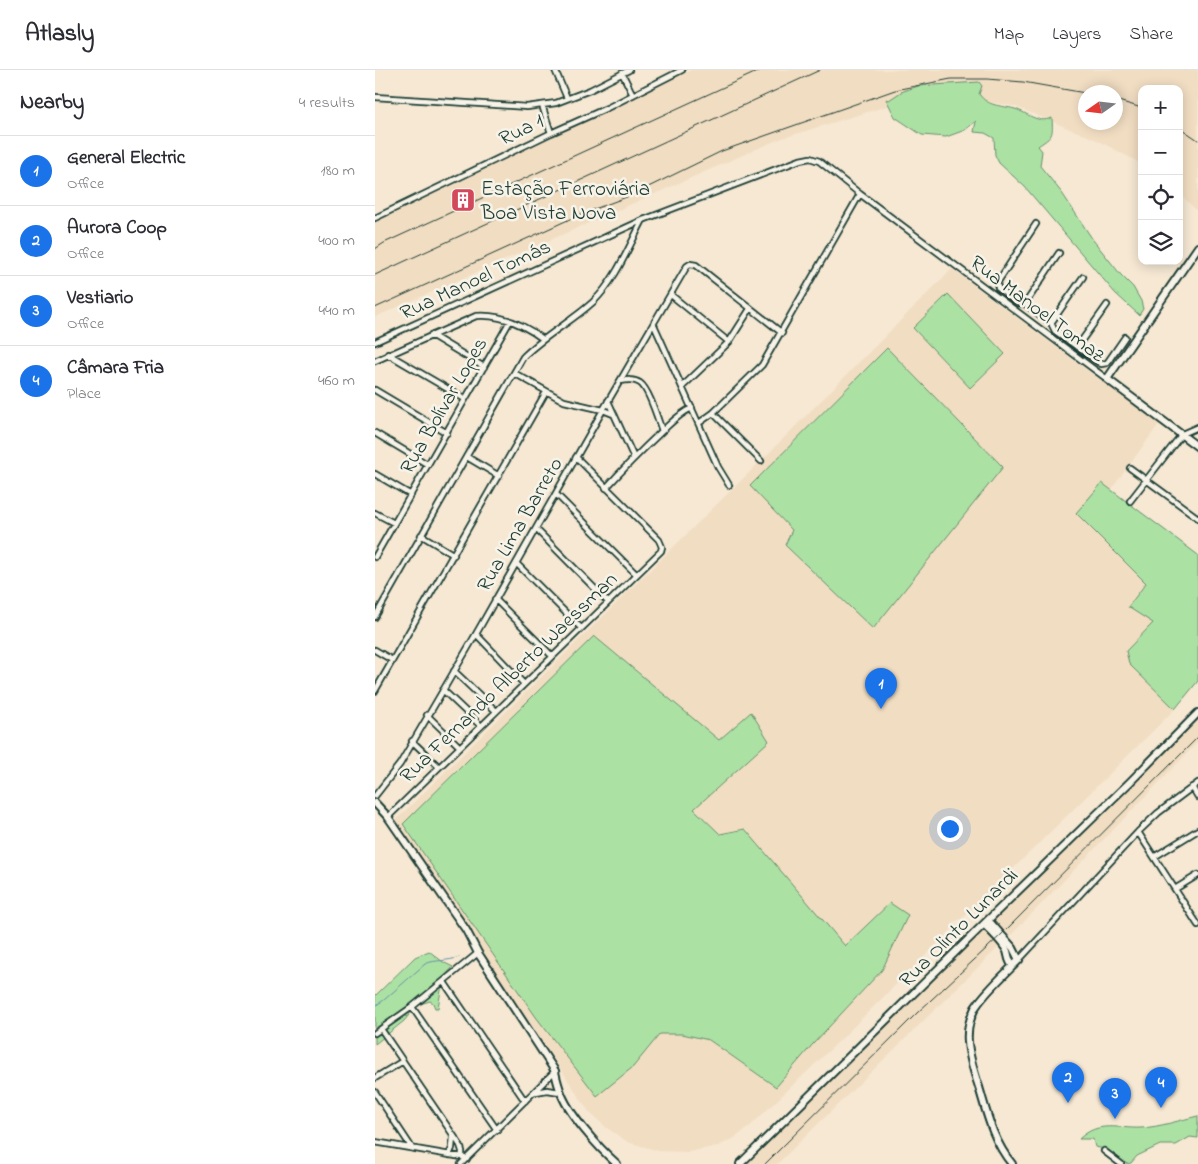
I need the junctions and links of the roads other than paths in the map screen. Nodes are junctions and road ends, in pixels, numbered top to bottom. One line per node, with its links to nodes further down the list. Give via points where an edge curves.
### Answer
1 (555, 70): 7 (street)
2 (629, 70): 4 (street)
3 (682, 70): 5 (street, Rua 1)
4 (622, 73): 5 (street); 7 (street)
5 (633, 94): 9 (street, Rua 1)
6 (375, 97): 8 (street, via 527,107)
7 (567, 98): 8 (street)
8 (541, 105): 9 (street)
9 (551, 133): 11 (street, Rua 1)
10 (860, 194): 12 (street, Rua Manoel Tomás, via 819,161 805,159); 25 (street, Rua Manoel Tomaz); 26 (street)
11 (375, 218)
12 (643, 220): 29 (street, via 604,289); 30 (street, Rua Manoel Tomás)
13 (1036, 224): 18 (street, via 997,285 1017,303)
14 (1198, 247): 38 (street)
15 (1059, 252): 18 (street)
16 (1083, 277): 23 (street)
17 (671, 295): 20 (street, Rua Lima Barreto, via 687,266 696,265); 24 (street, Rua Lima Barreto); 31 (street)
18 (1025, 304): 21 (street)
19 (1107, 305): 32 (street)
20 (751, 309): 26 (street); 31 (street)
21 (1045, 319): 23 (street); 25 (street)
22 (510, 321): 27 (street, via 489,315 476,316); 29 (street); 35 (street, Rua Bolívar Lopes)
23 (1051, 323): 32 (street, via 1055,331)
24 (654, 325): 37 (street, Rua Lima Barreto); 41 (street)
25 (1037, 327): 38 (street, Rua Manoel Tomaz)
26 (782, 333): 48 (street, via 763,365)
27 (431, 335): 33 (street); 35 (street)
28 (1125, 337): 32 (street, via 1104,364)
29 (543, 339): 36 (street, via 523,357)
30 (375, 342)
31 (729, 342): 41 (street)
32 (1077, 347)
33 (387, 354): 34 (street); 44 (street)
34 (375, 361)
35 (484, 367): 44 (street, Rua Bolívar Lopes)
36 (514, 373): 43 (street); 57 (street)
37 (624, 375): 39 (street); 40 (street, Rua Lima Barreto)
38 (1107, 379): 55 (street, Rua Manoel Tomaz)
39 (629, 380): 40 (street); 52 (street, via 643,386)
40 (620, 381): 45 (street, Rua Lima Barreto)
41 (683, 387): 46 (street)
42 (375, 390): 54 (street)
43 (546, 392): 47 (street, via 564,401); 64 (street)
44 (465, 400): 54 (street, Rua Bolívar Lopes)
45 (608, 402): 47 (street, Rua Lima Barreto); 49 (street)
46 (691, 408): 50 (street); 52 (street)
47 (603, 410): 49 (street); 58 (street, Rua Lima Barreto)
48 (713, 413): 50 (street); 60 (street)
49 (613, 414): 59 (street)
50 (699, 423): 66 (street)
51 (1198, 427): 55 (street)
52 (663, 431): 59 (street)
53 (375, 433): 61 (street)
54 (447, 433): 61 (street, Rua Bolívar Lopes)
55 (1182, 434): 56 (street, Rua Manoel Tomaz); 65 (street)
56 (1198, 446)
57 (467, 457): 64 (street); 75 (street)
58 (576, 457): 67 (street); 68 (street, Rua Lima Barreto)
59 (634, 458): 67 (street)
60 (761, 461)
61 (427, 464): 69 (street, Rua Bolívar Lopes)
62 (1130, 468): 65 (street)
63 (375, 474): 69 (street)
64 (499, 476): 76 (street)
65 (1146, 480): 70 (street); 72 (street)
66 (729, 485)
67 (606, 488): 79 (street, Rua Fernando Alberto Waessman, via 659,540 662,547)
68 (557, 494): 74 (street, Rua Lima Barreto); 79 (street)
69 (411, 495): 73 (street, Rua Bolívar Lopes)
70 (1129, 501)
71 (375, 513): 73 (street)
72 (1198, 518)
73 (394, 523): 77 (street, Rua Bolívar Lopes)
74 (536, 529): 78 (street, Rua Lima Barreto); 81 (street)
75 (421, 535): 76 (street); 82 (street)
76 (454, 555): 87 (street)
77 (375, 556)
78 (517, 564): 80 (street, Rua Lima Barreto); 83 (street)
79 (636, 574): 81 (street, Rua Fernando Alberto Waessman)
80 (495, 599): 84 (street, Rua Lima Barreto); 86 (street)
81 (608, 602): 83 (street, Rua Fernando Alberto Waessman)
82 (375, 617)
83 (581, 628): 86 (street, Rua Fernando Alberto Waessman)
84 (476, 634): 88 (street, Rua Lima Barreto); 89 (street)
85 (375, 650): 87 (street)
86 (552, 656): 89 (street, Rua Fernando Alberto Waessman)
87 (393, 660): 91 (street)
88 (454, 672): 90 (street, Rua Lima Barreto); 92 (street)
89 (524, 684): 92 (street, Rua Fernando Alberto Waessman)
90 (443, 690): 94 (street, Rua Lima Barreto); 95 (street)
91 (375, 691)
92 (497, 711): 95 (street, Rua Fernando Alberto Waessman)
93 (1198, 713): 110 (street, Rua Olinto Lunardi)
94 (427, 715): 96 (street, Rua Lima Barreto); 97 (street)
95 (481, 726): 97 (street, Rua Fernando Alberto Waessman)
96 (412, 741): 98 (street); 101 (street, Rua Lima Barreto, via 400,764)
97 (460, 747): 98 (street, Rua Fernando Alberto Waessman)
98 (439, 767): 104 (street, Rua Fernando Alberto Waessman)
99 (1198, 782): 100 (street)
100 (1192, 787): 102 (street); 106 (street)
101 (375, 796)
102 (1198, 797)
103 (375, 803): 104 (street)
104 (388, 817): 113 (street)
105 (1198, 830): 107 (street)
106 (1138, 832): 107 (street); 112 (street)
107 (1154, 857): 109 (street)
108 (1198, 875): 109 (street)
109 (1175, 889): 111 (street)
110 (986, 922): 114 (street); 115 (street, via 1004,946); 139 (street, Rua Olinto Lunardi)
111 (1197, 923)
112 (1028, 951): 114 (street); 116 (street)
113 (478, 952): 119 (street); 124 (street)
114 (1016, 953): 115 (street); 116 (street)
115 (1009, 959): 117 (street); 118 (street)
116 (1019, 960): 117 (street)
117 (1013, 966): 118 (street)
118 (1001, 977): 140 (street, via 975,1009 967,1040 994,1136)
119 (444, 982): 120 (street); 129 (street)
120 (412, 1007): 121 (street); 130 (street)
121 (381, 1029): 122 (street); 123 (street)
122 (375, 1033)
123 (403, 1061): 125 (street); 131 (street)
124 (555, 1071): 127 (street); 128 (street)
125 (375, 1078)
126 (375, 1092): 133 (street)
127 (560, 1092): 128 (street, via 547,1090); 138 (street, via 591,1138)
128 (535, 1093): 129 (street)
129 (525, 1101): 130 (street)
130 (497, 1130): 136 (street)
131 (452, 1133): 135 (street); 136 (street)
132 (375, 1142): 133 (street)
133 (412, 1148): 135 (street)
134 (1104, 1152): 141 (street)
135 (449, 1155): 136 (street)
136 (464, 1158): 137 (street)
137 (461, 1164)
138 (617, 1164)
139 (740, 1164)
140 (1012, 1164)
141 (1121, 1164)

